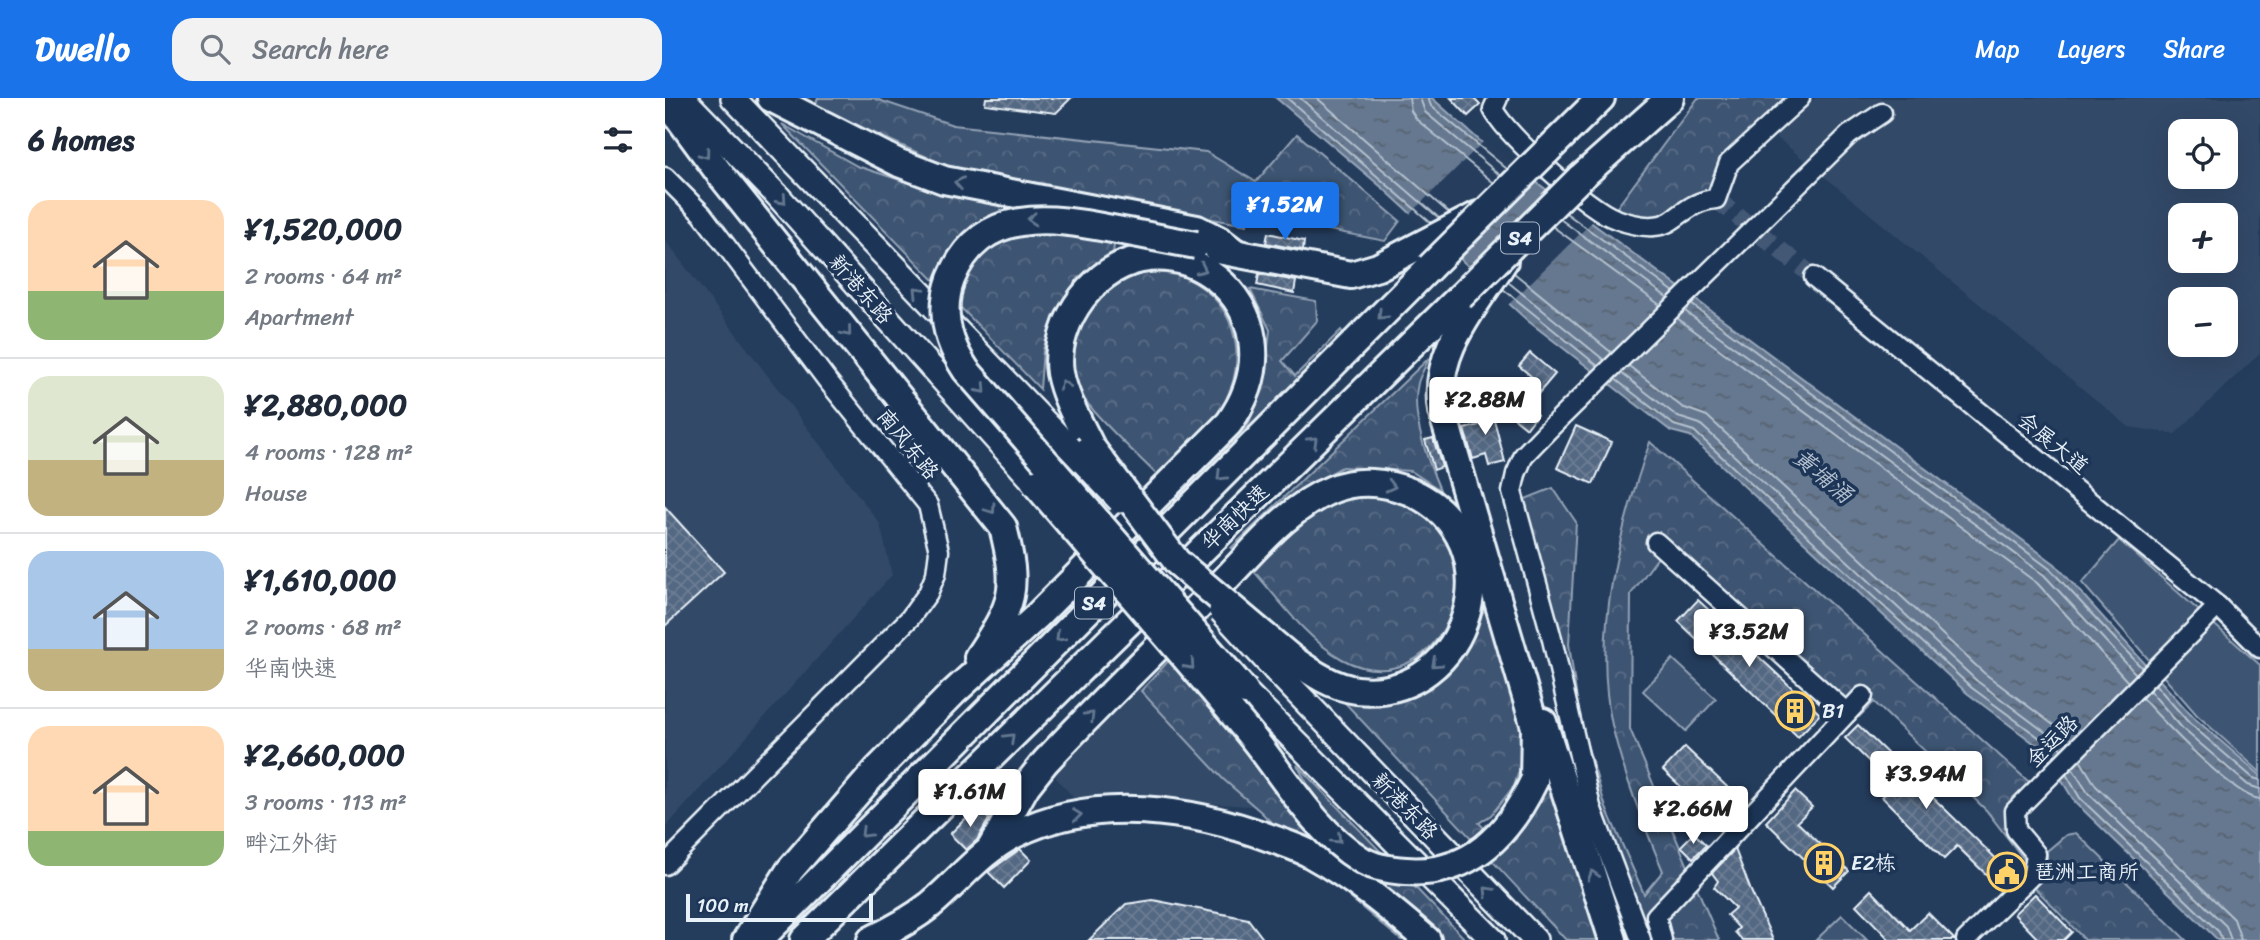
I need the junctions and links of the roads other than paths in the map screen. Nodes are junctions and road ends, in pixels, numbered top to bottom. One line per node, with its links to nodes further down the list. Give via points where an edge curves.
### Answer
1 (683, 98): 16 (main road, 新港东路, one-way to 16, via 770,187)
2 (733, 98): 15 (main road, 新港东路, one-way to 2)
3 (771, 98): 11 (highway, one-way to 3, via 1197,229 921,173)
4 (1497, 98): 7 (street, via 1493,109 1499,122 1557,176 1615,219 1653,226 1669,223 1697,201 1716,199 1729,163)
5 (1601, 98): 12 (highway, 华南快速 / S4, bridge, via 1487,210)
6 (1670, 98): 14 (highway, 华南快速 / S4, bridge, via 1518,239)
7 (1801, 98)
8 (665, 99): 23 (highway, one-way to 23, via 1003,527 1012,572 1006,616)
9 (1882, 113): 36 (street, bridge, via 1849,135 1550,428 1524,456 1515,474 1512,492 1591,807)
10 (665, 177): 27 (street, 南风东路, via 702,214 928,505 939,551 928,593 910,618)
11 (1236, 253): 12 (highway, via 1351,275); 22 (highway, one-way to 22, bridge, via 1068,220 1031,218 1007,224 975,246 954,272 946,326 966,370)
12 (1421, 258): 29 (highway, 华南快速 / S4, one-way to 29)
13 (1814, 277): 19 (street, 会展大道)
14 (1466, 304): 18 (highway, via 1447,352 1439,389); 30 (highway, 华南快速 / S4, one-way to 14)
15 (1079, 447): 21 (highway, bridge, via 1177,562); 23 (highway, one-way to 23, via 1060,374 1061,343 1073,310 1101,277 1135,260 1178,260 1217,277 1235,295 1252,337 1252,375 1239,408 1036,617)
16 (1035, 483): 18 (highway, one-way to 18, bridge, via 1243,726 1312,815 1361,860 1390,870 1424,872 1454,866 1484,852 1506,830 1534,781 1535,727); 22 (main road, 新港东路, bridge)
17 (1656, 542): 25 (street)
18 (1490, 570): 35 (highway, one-way to 18)
19 (2218, 606): 20 (street, 会展大道); 38 (street, 金运路, via 2015,811 2015,830 2036,854 2028,873)
20 (2260, 648)
21 (1283, 665): 26 (highway, one-way to 21, via 1045,762 1267,538 1312,500 1333,489 1376,482 1410,492 1440,511 1456,530 1468,556 1472,580 1461,633 1437,663 1403,683 1356,690); 34 (main road, 新港东路, one-way to 21)
22 (1245, 691): 33 (main road, 新港东路)
23 (953, 693): 28 (highway, via 877,770 790,870)
24 (1863, 696): 25 (street)
25 (1847, 713): 37 (street, via 1656,916)
26 (991, 848): 31 (highway, via 923,911); 32 (highway, one-way to 32, via 1063,816 1135,811 1198,815 1311,854)
27 (665, 864)
28 (746, 940)
29 (759, 940)
30 (804, 940)
31 (871, 940)
32 (1427, 940)
33 (1493, 940)
34 (1535, 940)
35 (1613, 940)
36 (1641, 940)
37 (1662, 940)
38 (1966, 940)

